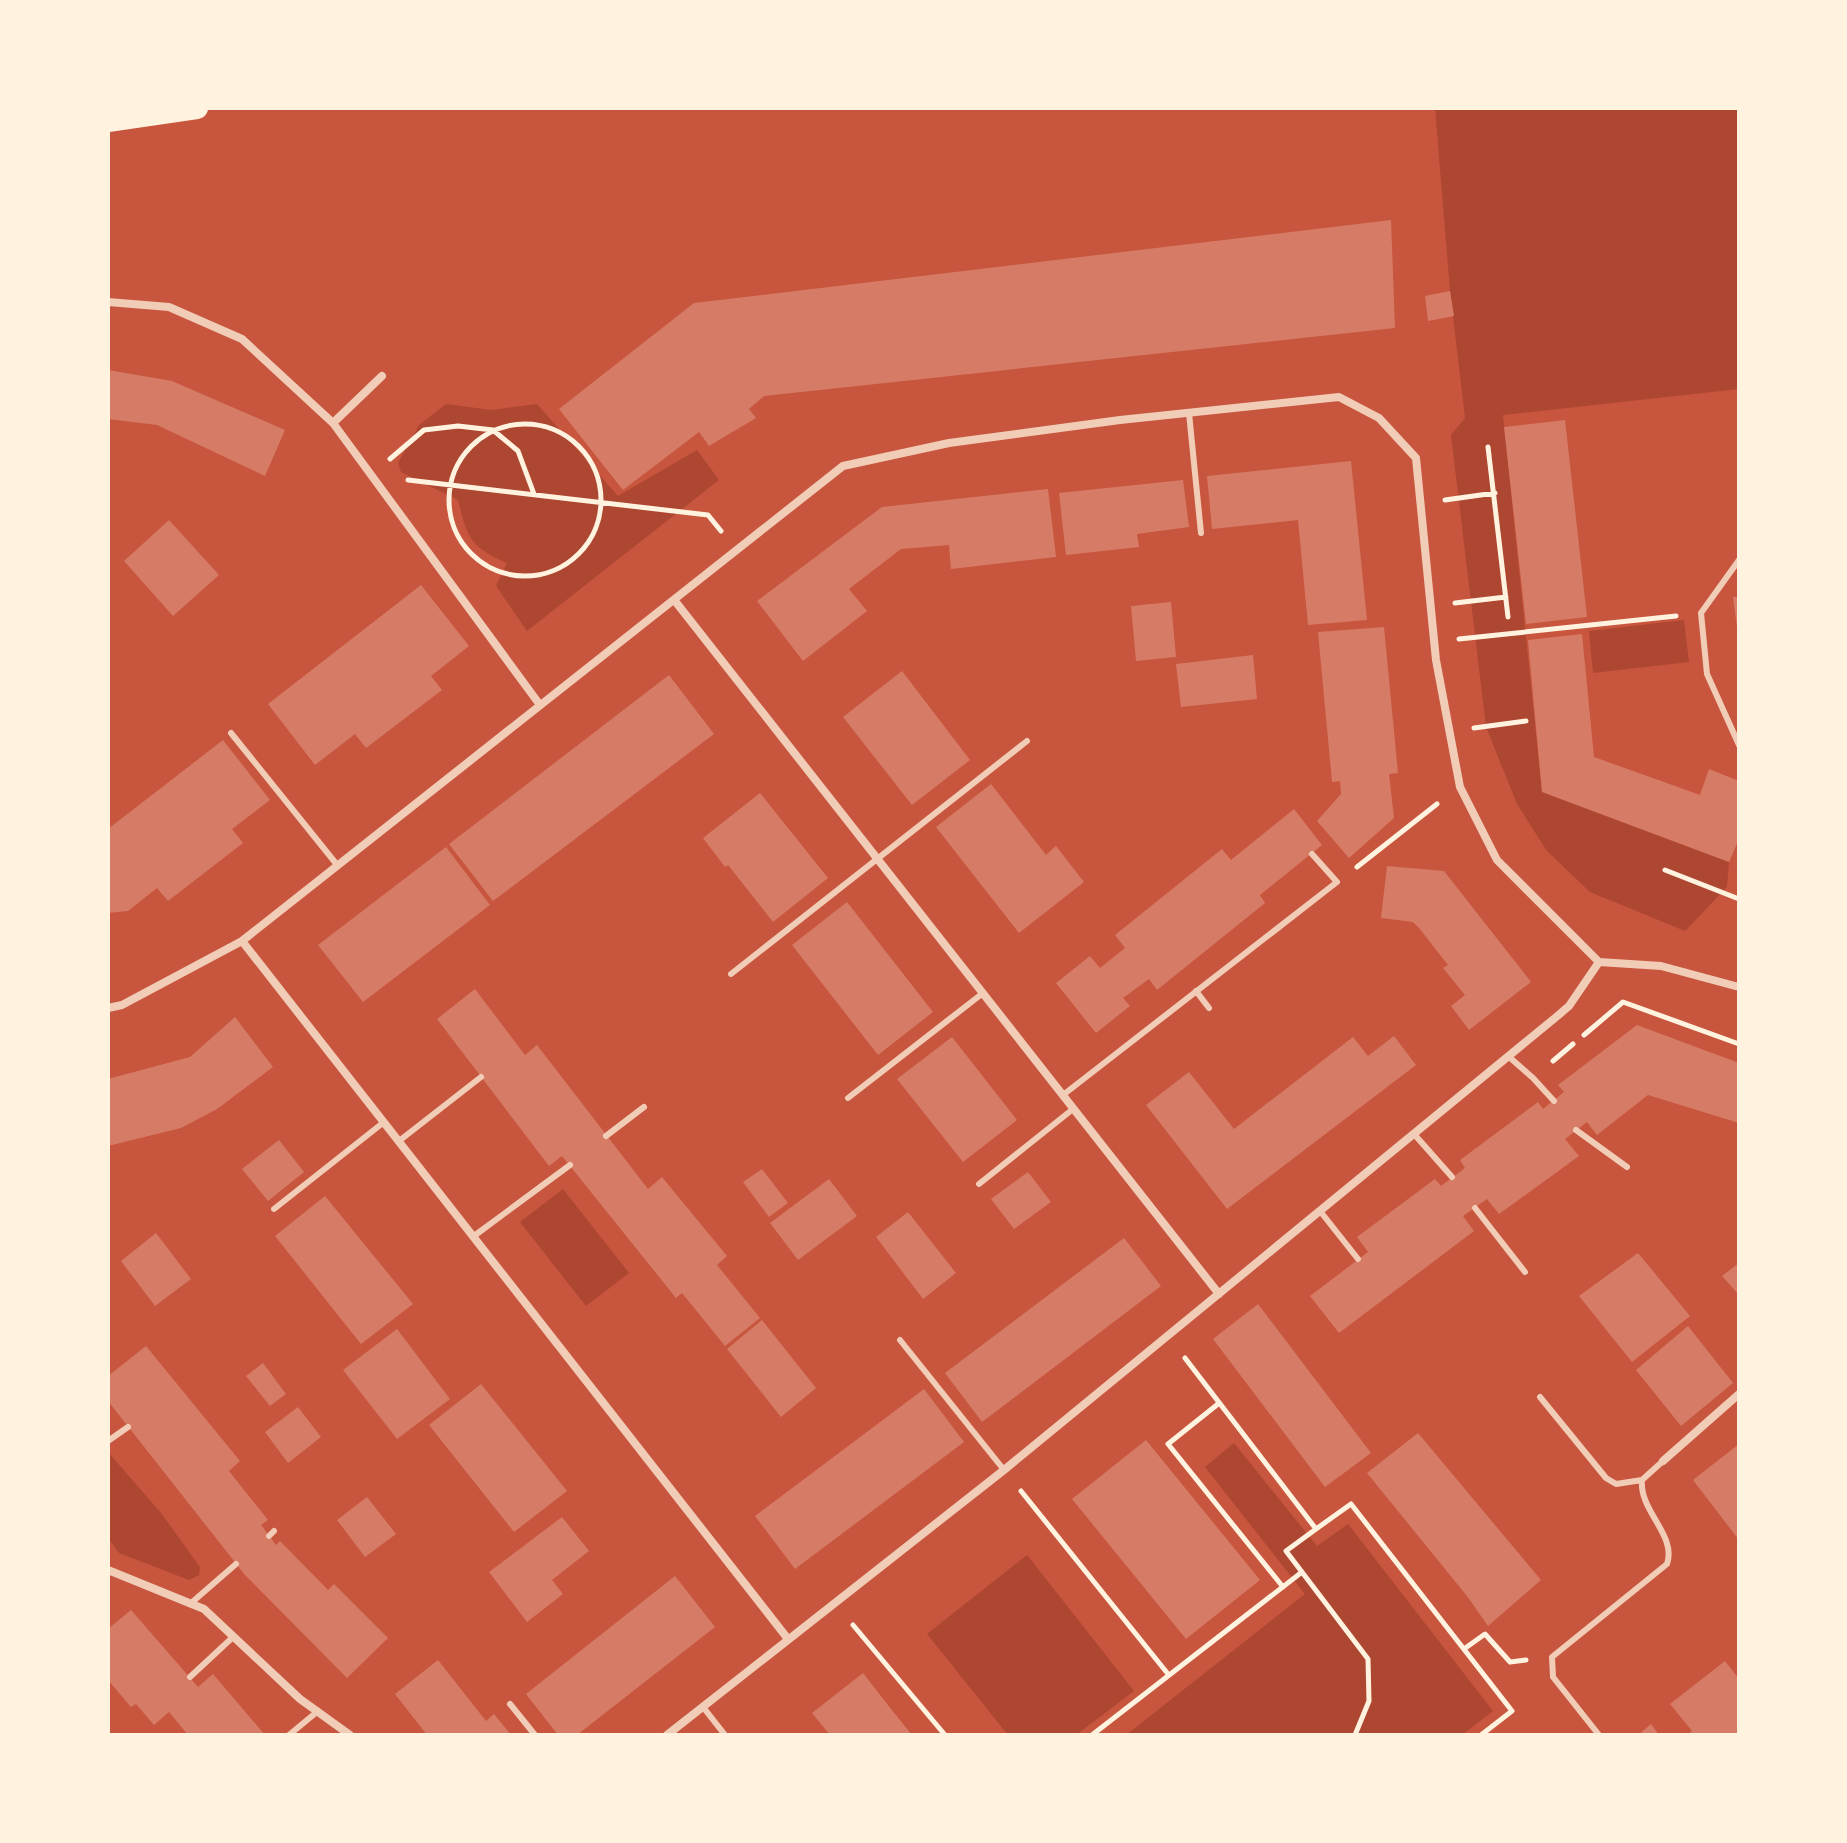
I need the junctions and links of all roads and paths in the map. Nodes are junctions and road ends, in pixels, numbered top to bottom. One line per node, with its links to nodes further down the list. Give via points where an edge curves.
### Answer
1 (197, 108): 2 (highway)
2 (108, 121)
3 (108, 302): 6 (street, via 169,307 242,339)
4 (382, 376): 6 (street)
5 (1189, 413): 14 (street, via 1339,397 1379,418 1416,458); 15 (lane); 16 (street, via 949,443 843,466)
6 (333, 423): 9 (street)
7 (493, 430): 9 (path, via 424,430); 10 (path, via 473,443); 12 (path, via 518,451); 13 (path, via 518,423 544,426 567,437 586,453)
8 (1488, 447): 11 (path)
9 (372, 476): 10 (path); 24 (street)
10 (449, 484): 12 (path); 13 (path, via 456,534 492,569 516,576 541,575 565,566 584,549)
11 (1495, 493): 14 (path); 18 (path)
12 (534, 494): 13 (path)
13 (602, 502): 16 (path, via 708,515)
14 (1420, 503): 20 (street)
15 (1201, 533)
16 (738, 551): 19 (street)
17 (1739, 560): 21 (lane)
18 (1506, 597): 20 (path); 22 (path)
19 (675, 601): 24 (street); 32 (street)
20 (1430, 605): 23 (street)
21 (1701, 613): 23 (path); 29 (lane, via 1707,674)
22 (1508, 617)
23 (1434, 642): 26 (street)
24 (540, 705): 33 (street)
25 (1526, 721): 26 (path)
26 (1450, 731): 30 (street)
27 (231, 733): 33 (lane)
28 (1027, 741): 32 (lane)
29 (1739, 745)
30 (1460, 787): 35 (path); 38 (street, via 1497,860)
31 (1312, 854): 35 (lane)
32 (876, 858): 39 (lane); 42 (street)
33 (338, 866): 37 (street)
34 (1665, 870): 36 (path)
35 (1337, 882): 41 (lane)
36 (1739, 899)
37 (242, 941): 43 (street); 52 (street)
38 (1599, 962): 40 (street, via 1661,966); 45 (street, via 1569,1006)
39 (731, 974)
40 (1739, 987)
41 (1196, 991): 44 (lane); 47 (lane)
42 (983, 993): 47 (street); 48 (lane)
43 (108, 1008)
44 (1209, 1008)
45 (1508, 1056): 49 (lane); 54 (street)
46 (481, 1077): 56 (lane)
47 (1063, 1095): 51 (street)
48 (848, 1098)
49 (1554, 1101)
50 (644, 1107): 55 (lane)
51 (1073, 1109): 60 (lane); 67 (street)
52 (384, 1122): 56 (street); 62 (lane)
53 (1576, 1130): 58 (lane)
54 (1414, 1134): 59 (lane); 63 (street)
55 (606, 1136)
56 (399, 1141): 64 (street)
57 (570, 1165): 64 (lane)
58 (1627, 1167)
59 (1452, 1177)
60 (979, 1184)
61 (1475, 1208): 66 (lane)
62 (274, 1209)
63 (1320, 1211): 65 (lane); 67 (street)
64 (474, 1236): 86 (street)
65 (1358, 1259)
66 (1525, 1272)
67 (1219, 1294): 68 (street)
68 (1167, 1337): 72 (path); 76 (street)
69 (900, 1340): 76 (lane)
70 (1739, 1394): 75 (street)
71 (1540, 1397): 77 (lane, via 1606,1478 1616,1484)
72 (1218, 1403): 78 (path); 82 (path, via 1168,1444)
73 (128, 1427): 74 (lane)
74 (108, 1441)
75 (1663, 1461): 77 (lane)
76 (1004, 1470): 83 (street); 89 (path)
77 (1642, 1480): 88 (lane, via 1643,1500 1670,1554 1667,1564)
78 (1316, 1529): 81 (path, via 1286,1551); 87 (path, via 1351,1504)
79 (236, 1564): 84 (lane)
80 (108, 1570): 84 (street)
81 (1302, 1572): 82 (path); 101 (path, via 1368,1659 1369,1701)
82 (1283, 1587): 89 (path)
83 (835, 1602): 86 (street); 99 (path)
84 (190, 1604): 85 (street, via 204,1609)
85 (233, 1637): 90 (lane); 93 (street)
86 (788, 1639): 92 (street)
87 (1464, 1649): 88 (path, via 1485,1634 1510,1662); 102 (path, via 1512,1711)
88 (1552, 1657): 103 (lane, via 1553,1677)
89 (1168, 1674): 100 (path)
90 (190, 1677)
91 (510, 1704): 96 (lane)
92 (703, 1707): 97 (street); 98 (lane)
93 (318, 1711): 94 (lane); 95 (street)
94 (289, 1735)
95 (350, 1735)
96 (535, 1735)
97 (667, 1735)
98 (725, 1735)
99 (945, 1735)
100 (1092, 1735)
101 (1355, 1735)
102 (1481, 1735)
103 (1599, 1735)

